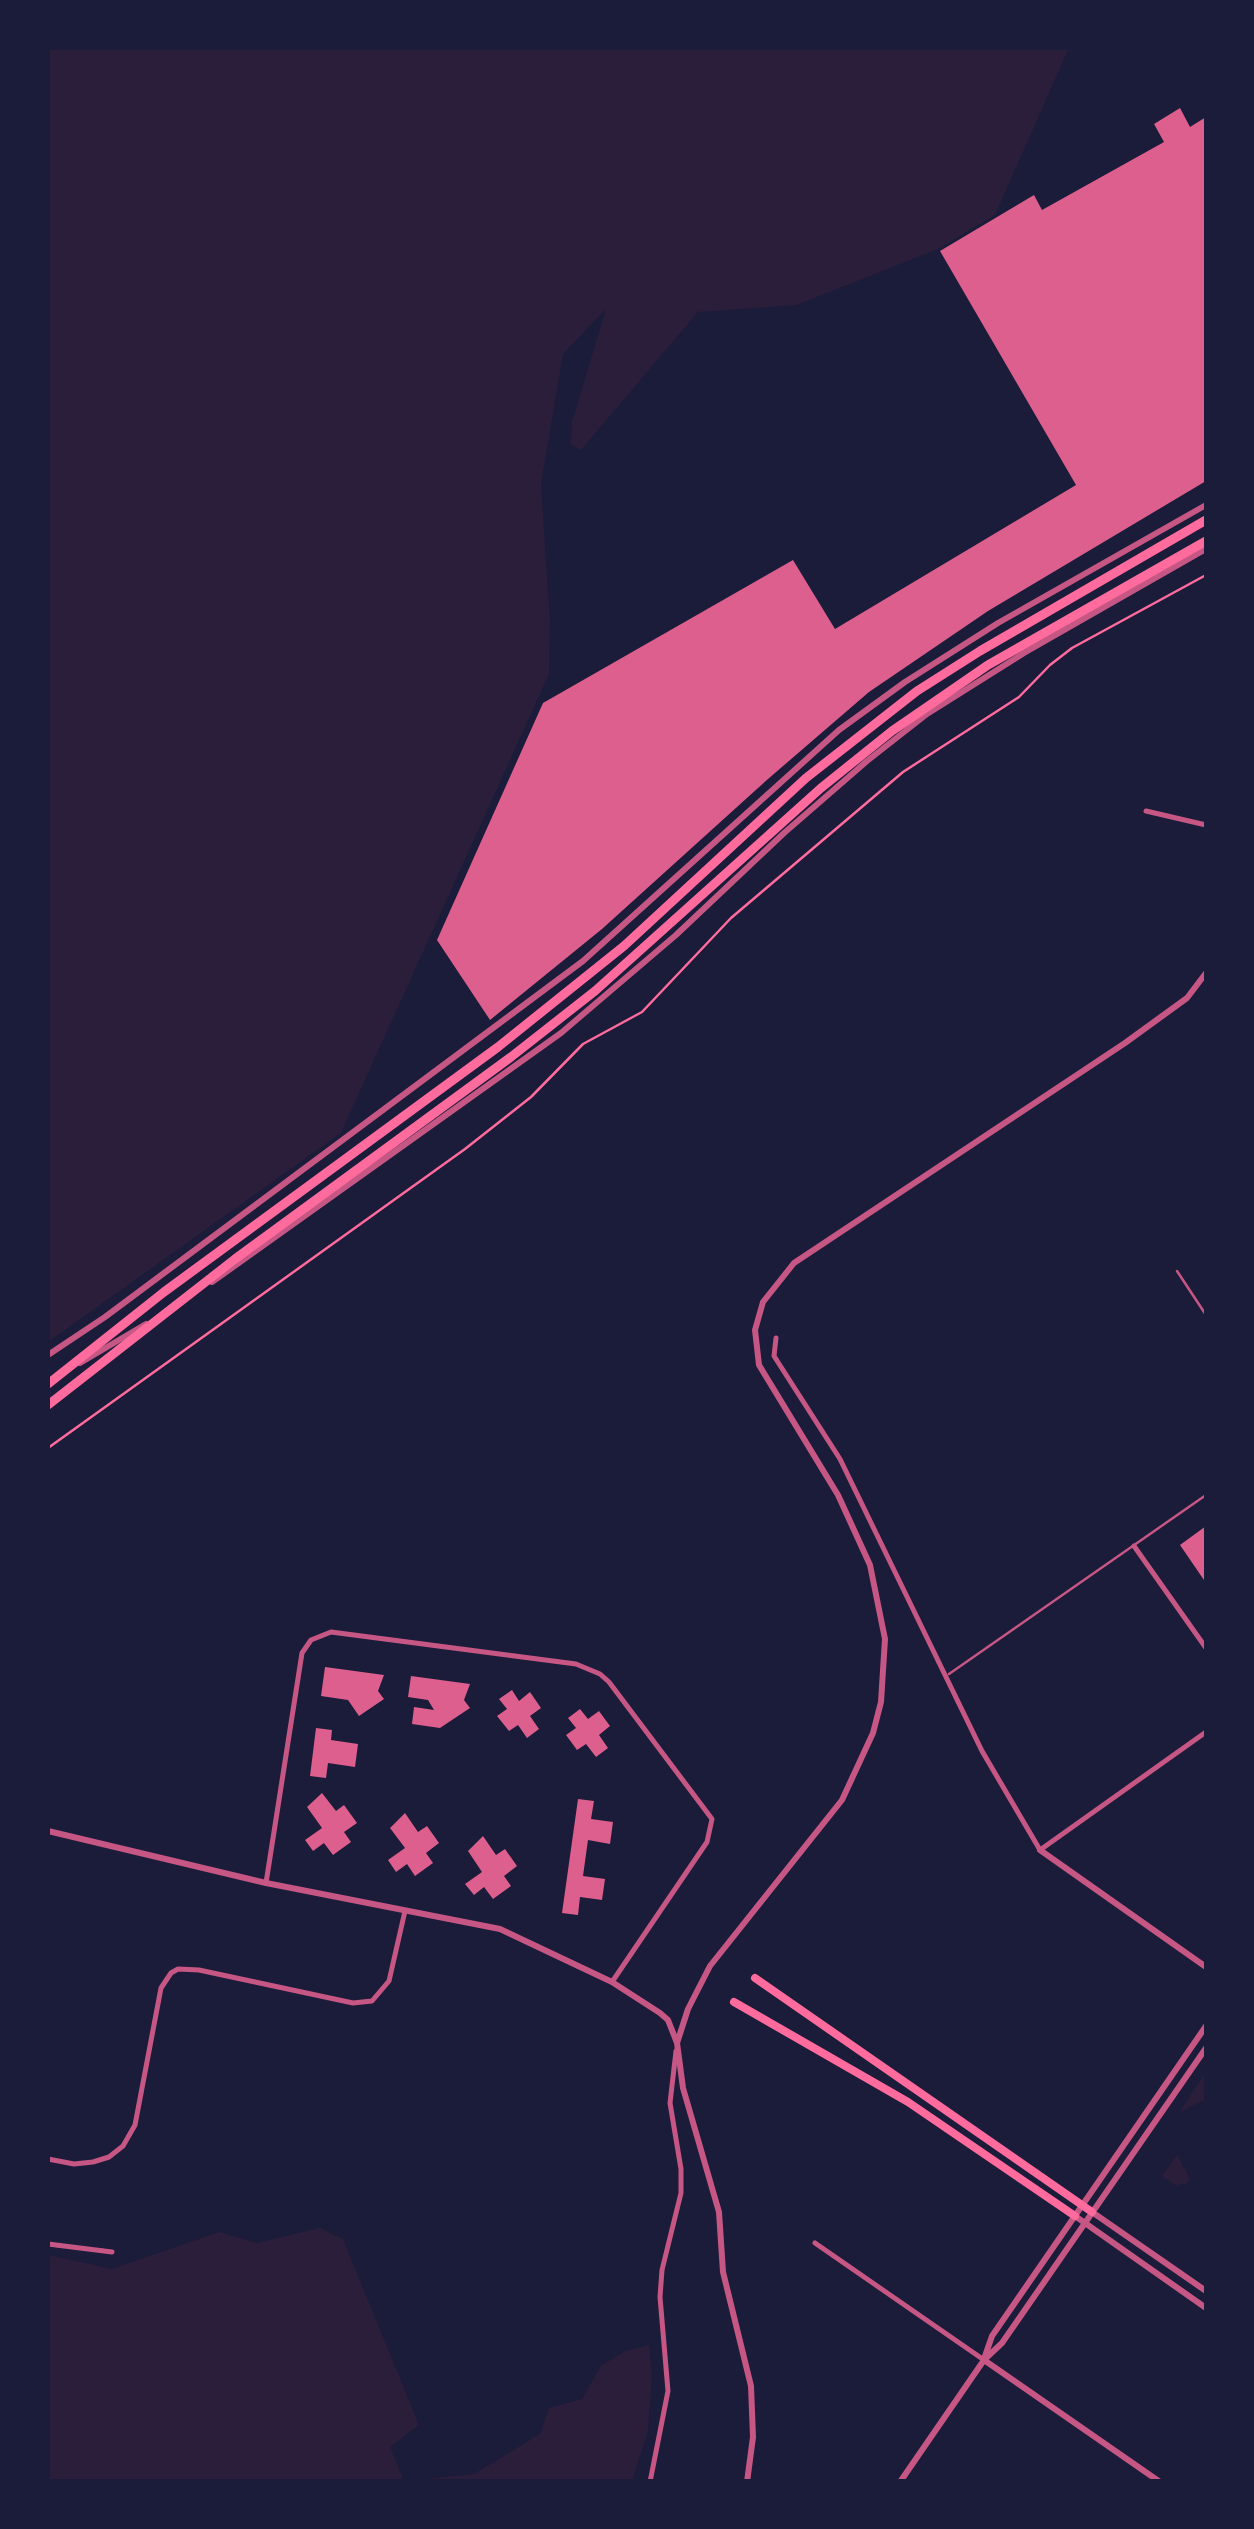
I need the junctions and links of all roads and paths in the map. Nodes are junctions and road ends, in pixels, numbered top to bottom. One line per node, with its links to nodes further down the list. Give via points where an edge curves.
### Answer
1 (1206, 505): 12 (street, via 998,623 839,730 583,961)
2 (1206, 520): 13 (main road, via 917,692 806,778 624,946 512,1036)
3 (1206, 540): 14 (main road, via 988,665 892,731 595,992)
4 (1206, 549): 13 (street, via 928,714 867,760 549,1042 201,1290)
5 (1206, 575): 15 (path, via 1072,648 1020,697 904,772 731,918 642,1012 584,1044 531,1098 466,1149)
6 (1146, 811): 7 (street)
7 (1206, 826)
8 (1206, 973): 30 (street, via 1187,998 794,1264 758,1314 759,1365 838,1495 870,1565 884,1674 874,1733 842,1800 738,1928 696,1992)
9 (1176, 1271): 10 (lane)
10 (1206, 1314)
11 (776, 1338): 19 (street, via 774,1356 840,1460)
12 (48, 1355)
13 (48, 1382)
14 (48, 1405)
15 (48, 1448)
16 (1206, 1495): 17 (lane)
17 (1134, 1546): 18 (street); 19 (lane)
18 (1206, 1648)
19 (945, 1677): 22 (street)
20 (1206, 1732): 22 (street)
21 (48, 1831): 23 (street)
22 (1040, 1850): 25 (street)
23 (266, 1884): 24 (street); 27 (street, via 302,1653 311,1640 331,1632 576,1664 609,1682 712,1818 707,1842)
24 (405, 1911): 27 (street, via 520,1936); 32 (street, via 390,1982 372,2002 198,1970 171,1973 161,1988 135,2126 123,2146 94,2162)
25 (1206, 1967)
26 (755, 1978): 33 (main road)
27 (612, 1982): 30 (street, via 660,2012)
28 (734, 2002): 35 (main road, via 908,2102)
29 (1206, 2026): 33 (street)
30 (677, 2043): 43 (street, via 670,2103 682,2192 662,2270 668,2391); 44 (street, via 683,2088 719,2212 723,2272 751,2386)
31 (1206, 2048): 34 (street)
32 (48, 2158)
33 (1082, 2205): 34 (main road); 35 (street)
34 (1092, 2212): 36 (street); 40 (street)
35 (1074, 2216): 36 (street); 42 (street, via 992,2336)
36 (1085, 2223): 41 (street); 42 (street)
37 (816, 2242): 42 (street)
38 (48, 2244): 39 (street)
39 (112, 2252)
40 (1206, 2291)
41 (1206, 2308)
42 (984, 2360): 45 (street); 46 (street)
43 (650, 2482)
44 (748, 2482)
45 (900, 2482)
46 (1160, 2482)

